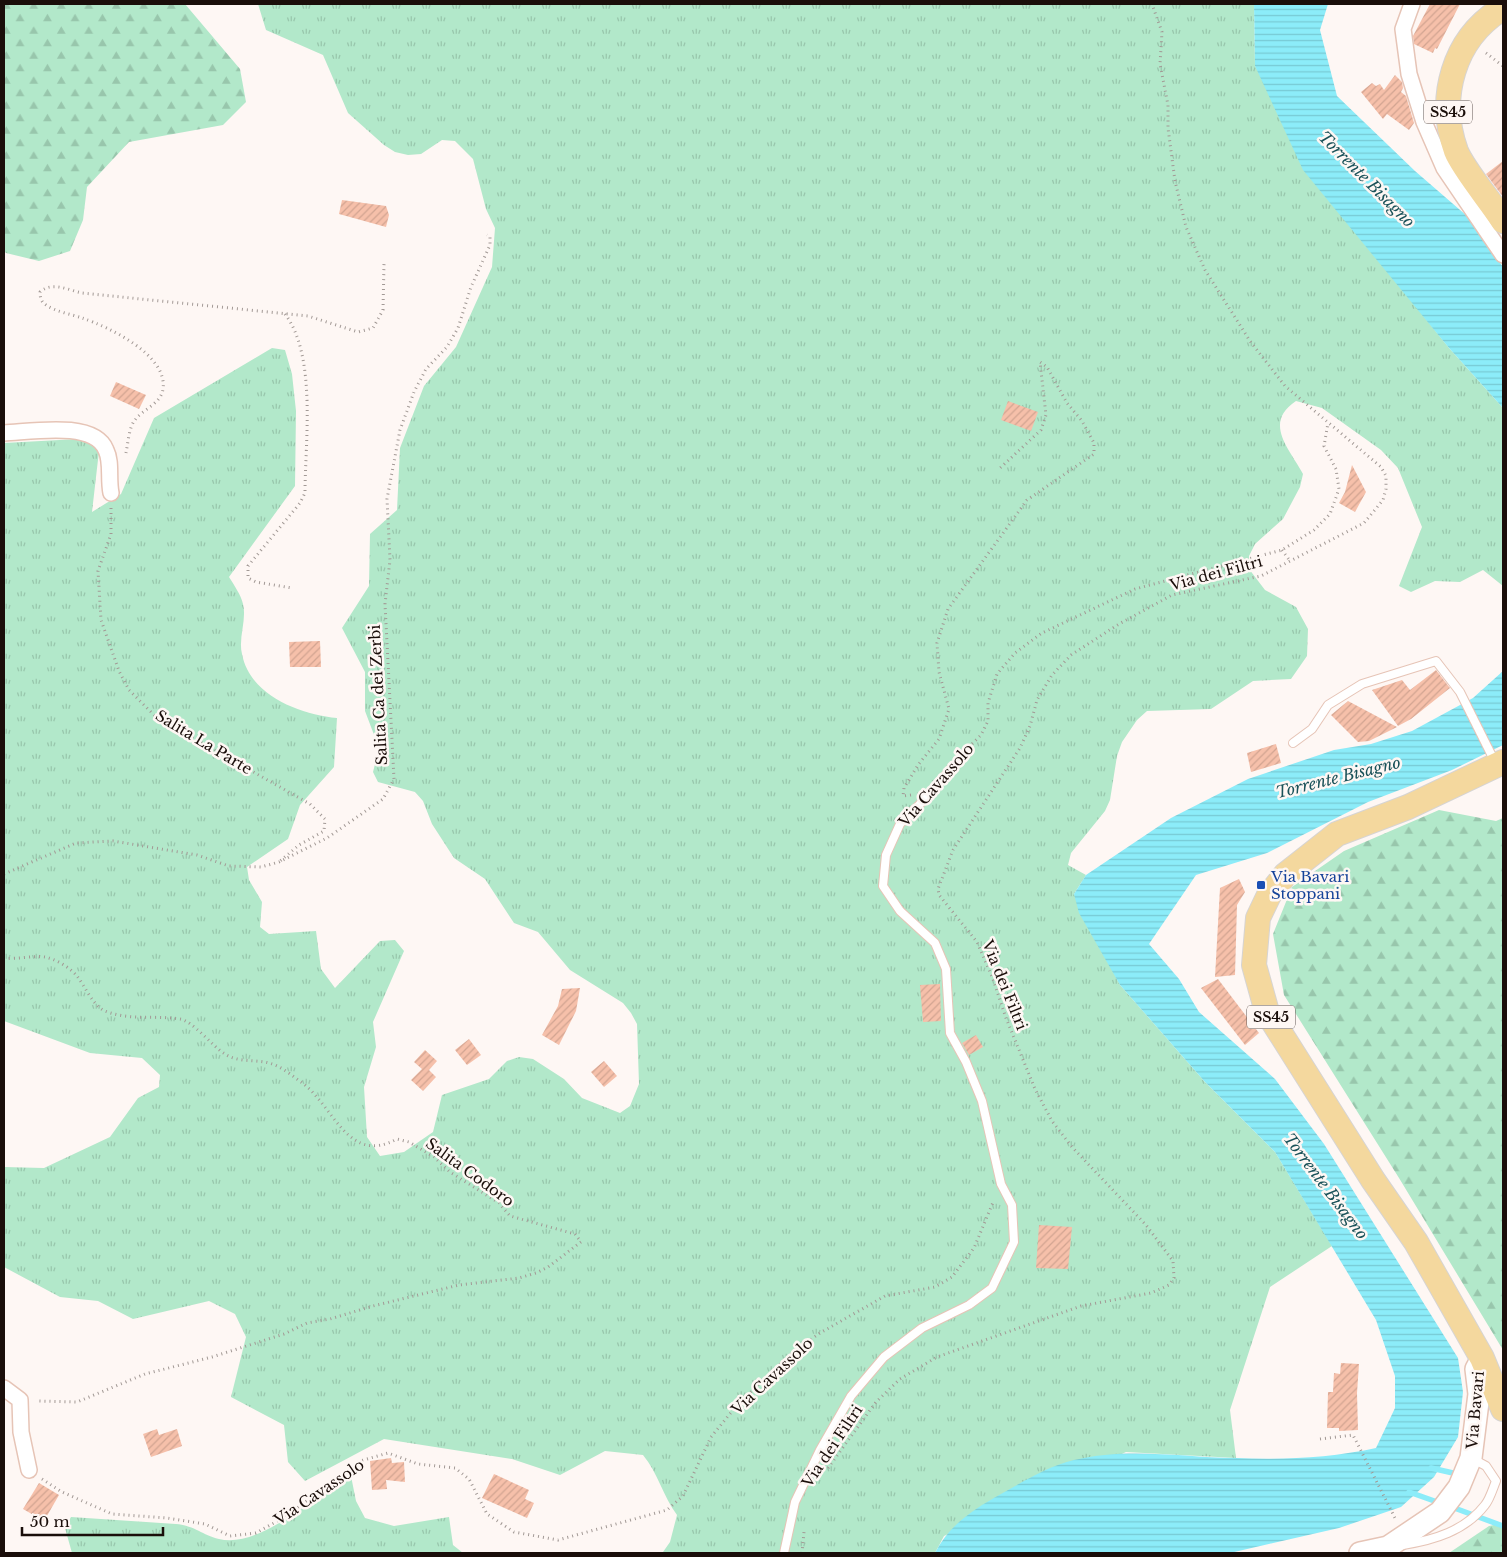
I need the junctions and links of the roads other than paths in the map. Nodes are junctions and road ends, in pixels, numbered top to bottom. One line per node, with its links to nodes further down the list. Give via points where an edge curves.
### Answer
1 (1412, 4): 4 (street, via 1403,29 1409,74 1424,122 1444,168)
2 (1503, 8): 3 (main road, SS45, via 1478,27 1464,46 1450,87 1448,118 1457,153)
3 (1503, 221)
4 (1503, 255)
5 (4, 433): 6 (street, via 73,430 90,434 102,442 107,451)
6 (111, 493)
7 (1293, 743): 8 (lane, via 1312,729 1328,705 1362,684 1431,662 1440,664 1460,692)
8 (1497, 761): 10 (main road, SS45, via 1408,807 1337,834 1285,875 1269,895 1258,918 1254,965 1267,1012 1416,1242)
9 (952, 767): 16 (lane, Via Cavassolo, via 900,824 886,855 883,886 900,911 935,942 946,970 950,1033 982,1101 1001,1184 1012,1205 1014,1242 992,1288 969,1305 922,1328 884,1357 851,1396 795,1502)
10 (1482, 1358): 12 (main road); 13 (street, Via Bavari, via 1476,1369 1479,1394)
11 (4, 1388): 14 (street, via 20,1400 21,1432)
12 (1503, 1408)
13 (1471, 1458): 15 (street, Via Bavari, via 1459,1487 1440,1512); 15 (lane, via 1486,1466 1496,1480 1480,1511 1466,1525 1425,1541)
14 (28, 1470)
15 (1388, 1547): 17 (street, Via Bavari)
16 (784, 1553)
17 (1360, 1553)

